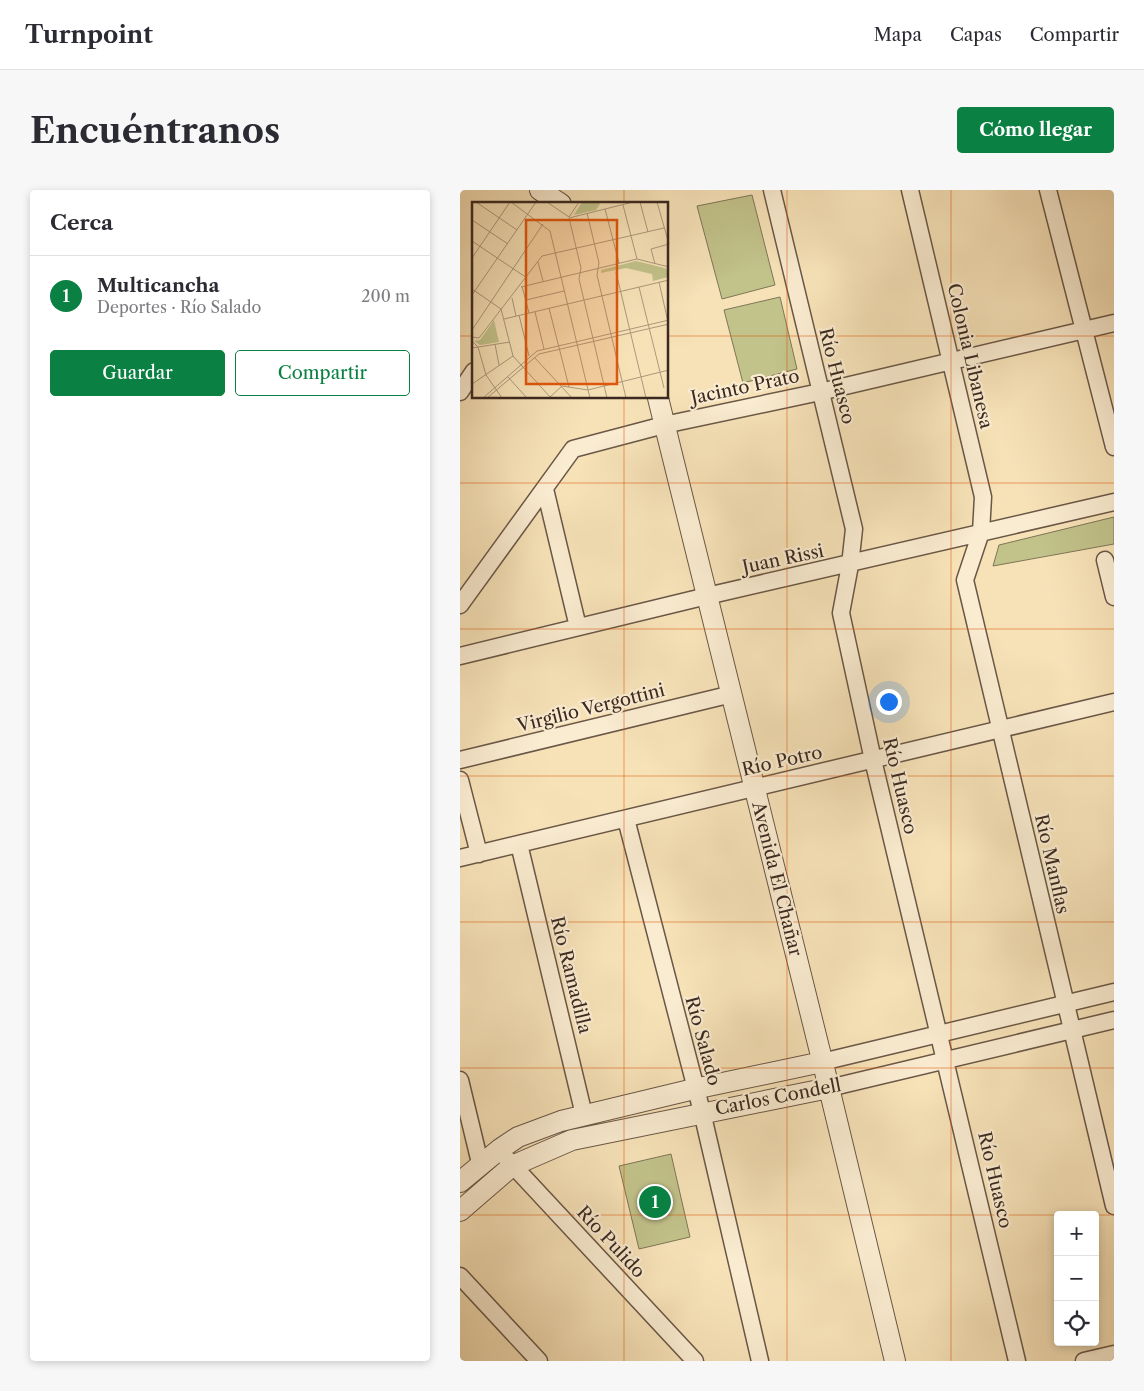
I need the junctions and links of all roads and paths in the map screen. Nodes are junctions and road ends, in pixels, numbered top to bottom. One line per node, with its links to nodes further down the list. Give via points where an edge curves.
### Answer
1 (540, 190): 5 (street)
2 (772, 190): 11 (street, Río Huasco)
3 (910, 190): 8 (street, Colonia Libanesa)
4 (1048, 190): 7 (street)
5 (558, 202)
6 (1114, 324): 7 (street, Jacinto Prato)
7 (1084, 330): 8 (street, Jacinto Prato); 14 (street)
8 (950, 361): 11 (street, Jacinto Prato); 17 (street, Colonia Libanesa, via 983,497)
9 (472, 374): 10 (street)
10 (460, 392)
11 (820, 392): 13 (street, Jacinto Prato); 19 (street, Río Huasco, via 854,529)
12 (658, 399): 13 (street, Avenida El Chañar)
13 (664, 425): 15 (street, Jacinto Prato, via 573,449); 20 (street, Avenida El Chañar)
14 (1114, 447)
15 (545, 489): 22 (street, Jacinto Prato); 23 (street)
16 (1114, 502): 17 (street, Juan Rissi)
17 (981, 532): 19 (street, Juan Rissi); 27 (street, Río Manflas, via 965,580)
18 (1105, 560): 21 (street)
19 (850, 564): 20 (street, Juan Rissi); 29 (street, Río Huasco, via 841,613)
20 (707, 596): 23 (street, Juan Rissi); 25 (street, Avenida El Chañar)
21 (1114, 596)
22 (461, 602)
23 (578, 627): 24 (street, Juan Rissi)
24 (460, 656)
25 (732, 694): 28 (street, Virgilio Vergottini); 31 (street, Avenida El Chañar)
26 (1114, 702): 27 (street, Río Potro)
27 (1000, 729): 29 (street, Río Potro); 37 (street, Río Manflas)
28 (460, 760)
29 (873, 760): 31 (street, Río Potro); 40 (street, Río Huasco)
30 (460, 780): 34 (street)
31 (754, 788): 32 (street, Río Potro); 42 (street, Avenida El Chañar)
32 (626, 819): 33 (street, Río Potro); 45 (street, Río Salado)
33 (519, 844): 34 (street, Río Potro); 47 (street, Río Ramadilla)
34 (479, 854): 35 (street, Río Potro)
35 (460, 858)
36 (1114, 992): 37 (street, Carlos Condell)
37 (1065, 1004): 39 (street, Río Manflas); 40 (street, Carlos Condell)
38 (1114, 1020): 39 (street, Carlos Condell)
39 (1071, 1030): 41 (street, Carlos Condell); 52 (street, Río Manflas)
40 (940, 1034): 41 (street, Río Huasco); 42 (street, Carlos Condell)
41 (946, 1060): 44 (street, Carlos Condell); 60 (street, Río Huasco)
42 (822, 1062): 44 (street, Avenida El Chañar); 45 (street, Carlos Condell)
43 (460, 1080): 49 (street)
44 (829, 1088): 46 (street, Carlos Condell); 59 (street, Avenida El Chañar)
45 (694, 1089): 46 (street, Río Salado); 47 (street, Carlos Condell)
46 (702, 1112): 50 (street, Carlos Condell, via 572,1140); 58 (street, Río Salado)
47 (584, 1115): 48 (street, Carlos Condell, via 538,1128)
48 (500, 1149): 49 (street, Carlos Condell); 50 (street, Río Pulido)
49 (480, 1163): 51 (street, Carlos Condell)
50 (512, 1166): 53 (street, Carlos Condell); 57 (street, Río Pulido)
51 (460, 1182)
52 (1114, 1206)
53 (460, 1211)
54 (460, 1276): 56 (street)
55 (1114, 1354): 61 (street)
56 (540, 1361)
57 (695, 1361)
58 (760, 1361)
59 (894, 1361)
60 (1017, 1361)
61 (1084, 1361)

